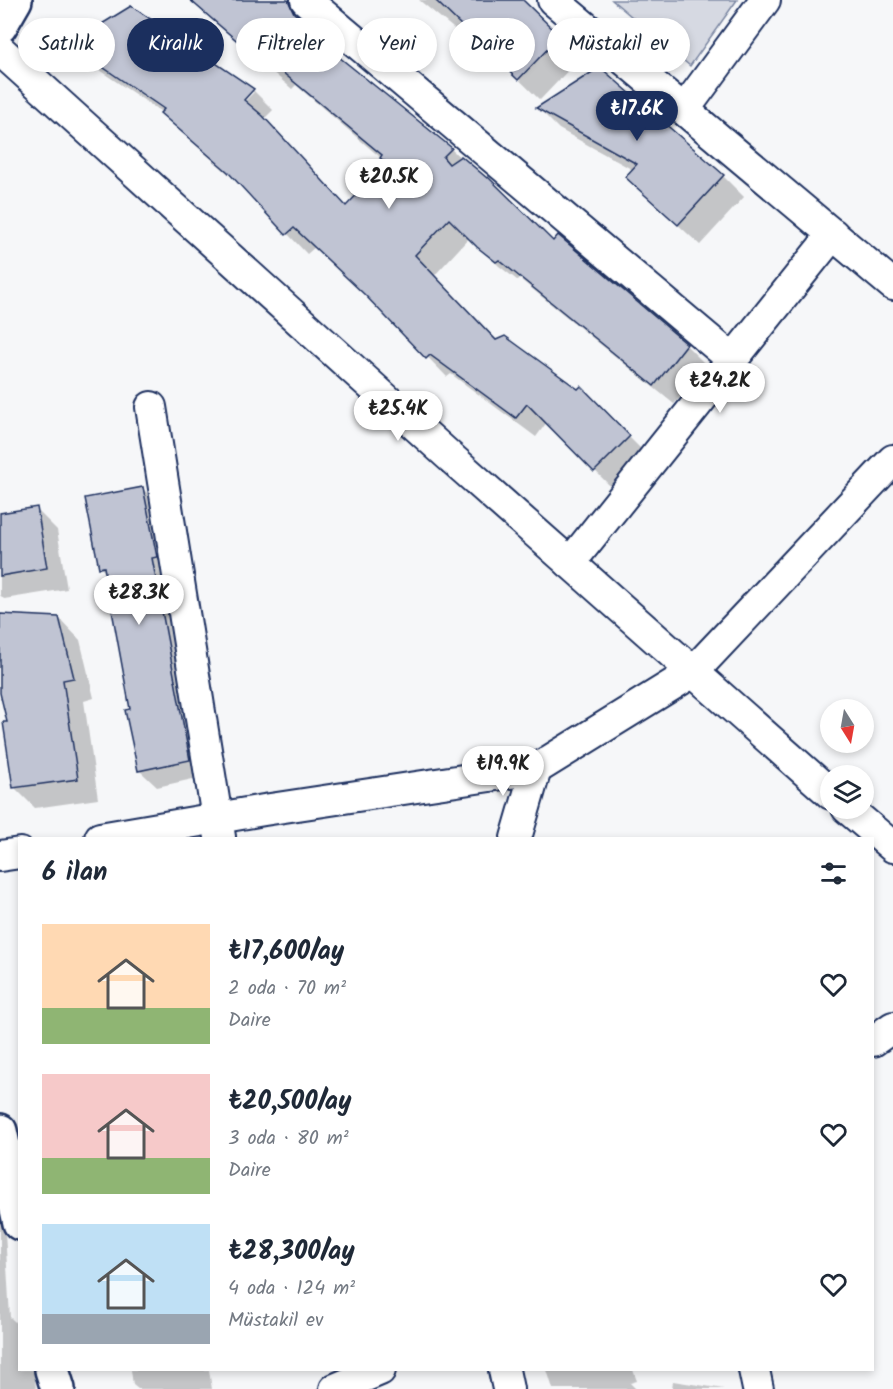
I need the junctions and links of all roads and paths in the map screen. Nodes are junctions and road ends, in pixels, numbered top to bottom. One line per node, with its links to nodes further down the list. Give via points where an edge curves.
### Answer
1 (15, 0): 5 (street)
2 (306, 0): 10 (street)
3 (553, 0): 7 (street)
4 (765, 0): 7 (street)
5 (0, 26)
6 (0, 50): 13 (street)
7 (684, 110): 8 (street)
8 (832, 234): 9 (street); 10 (street)
9 (893, 285)
10 (732, 359): 13 (street)
11 (151, 407): 18 (street)
12 (893, 460): 14 (street)
13 (570, 563): 14 (street)
14 (693, 672): 15 (street); 16 (street)
15 (536, 769): 18 (street); 20 (street)
16 (820, 785)
17 (861, 819): 21 (street)
18 (218, 828): 19 (street)
19 (112, 837)
20 (516, 837)
21 (893, 847)
22 (18, 853): 23 (street)
23 (0, 856)
24 (893, 1027): 25 (street)
25 (874, 1040)
26 (0, 1131): 27 (street)
27 (18, 1214)
28 (52, 1371): 33 (street)
29 (329, 1371): 34 (street)
30 (378, 1371): 34 (street)
31 (504, 1371): 35 (street)
32 (754, 1371): 36 (street)
33 (58, 1389)
34 (334, 1389)
35 (508, 1389)
36 (758, 1389)

